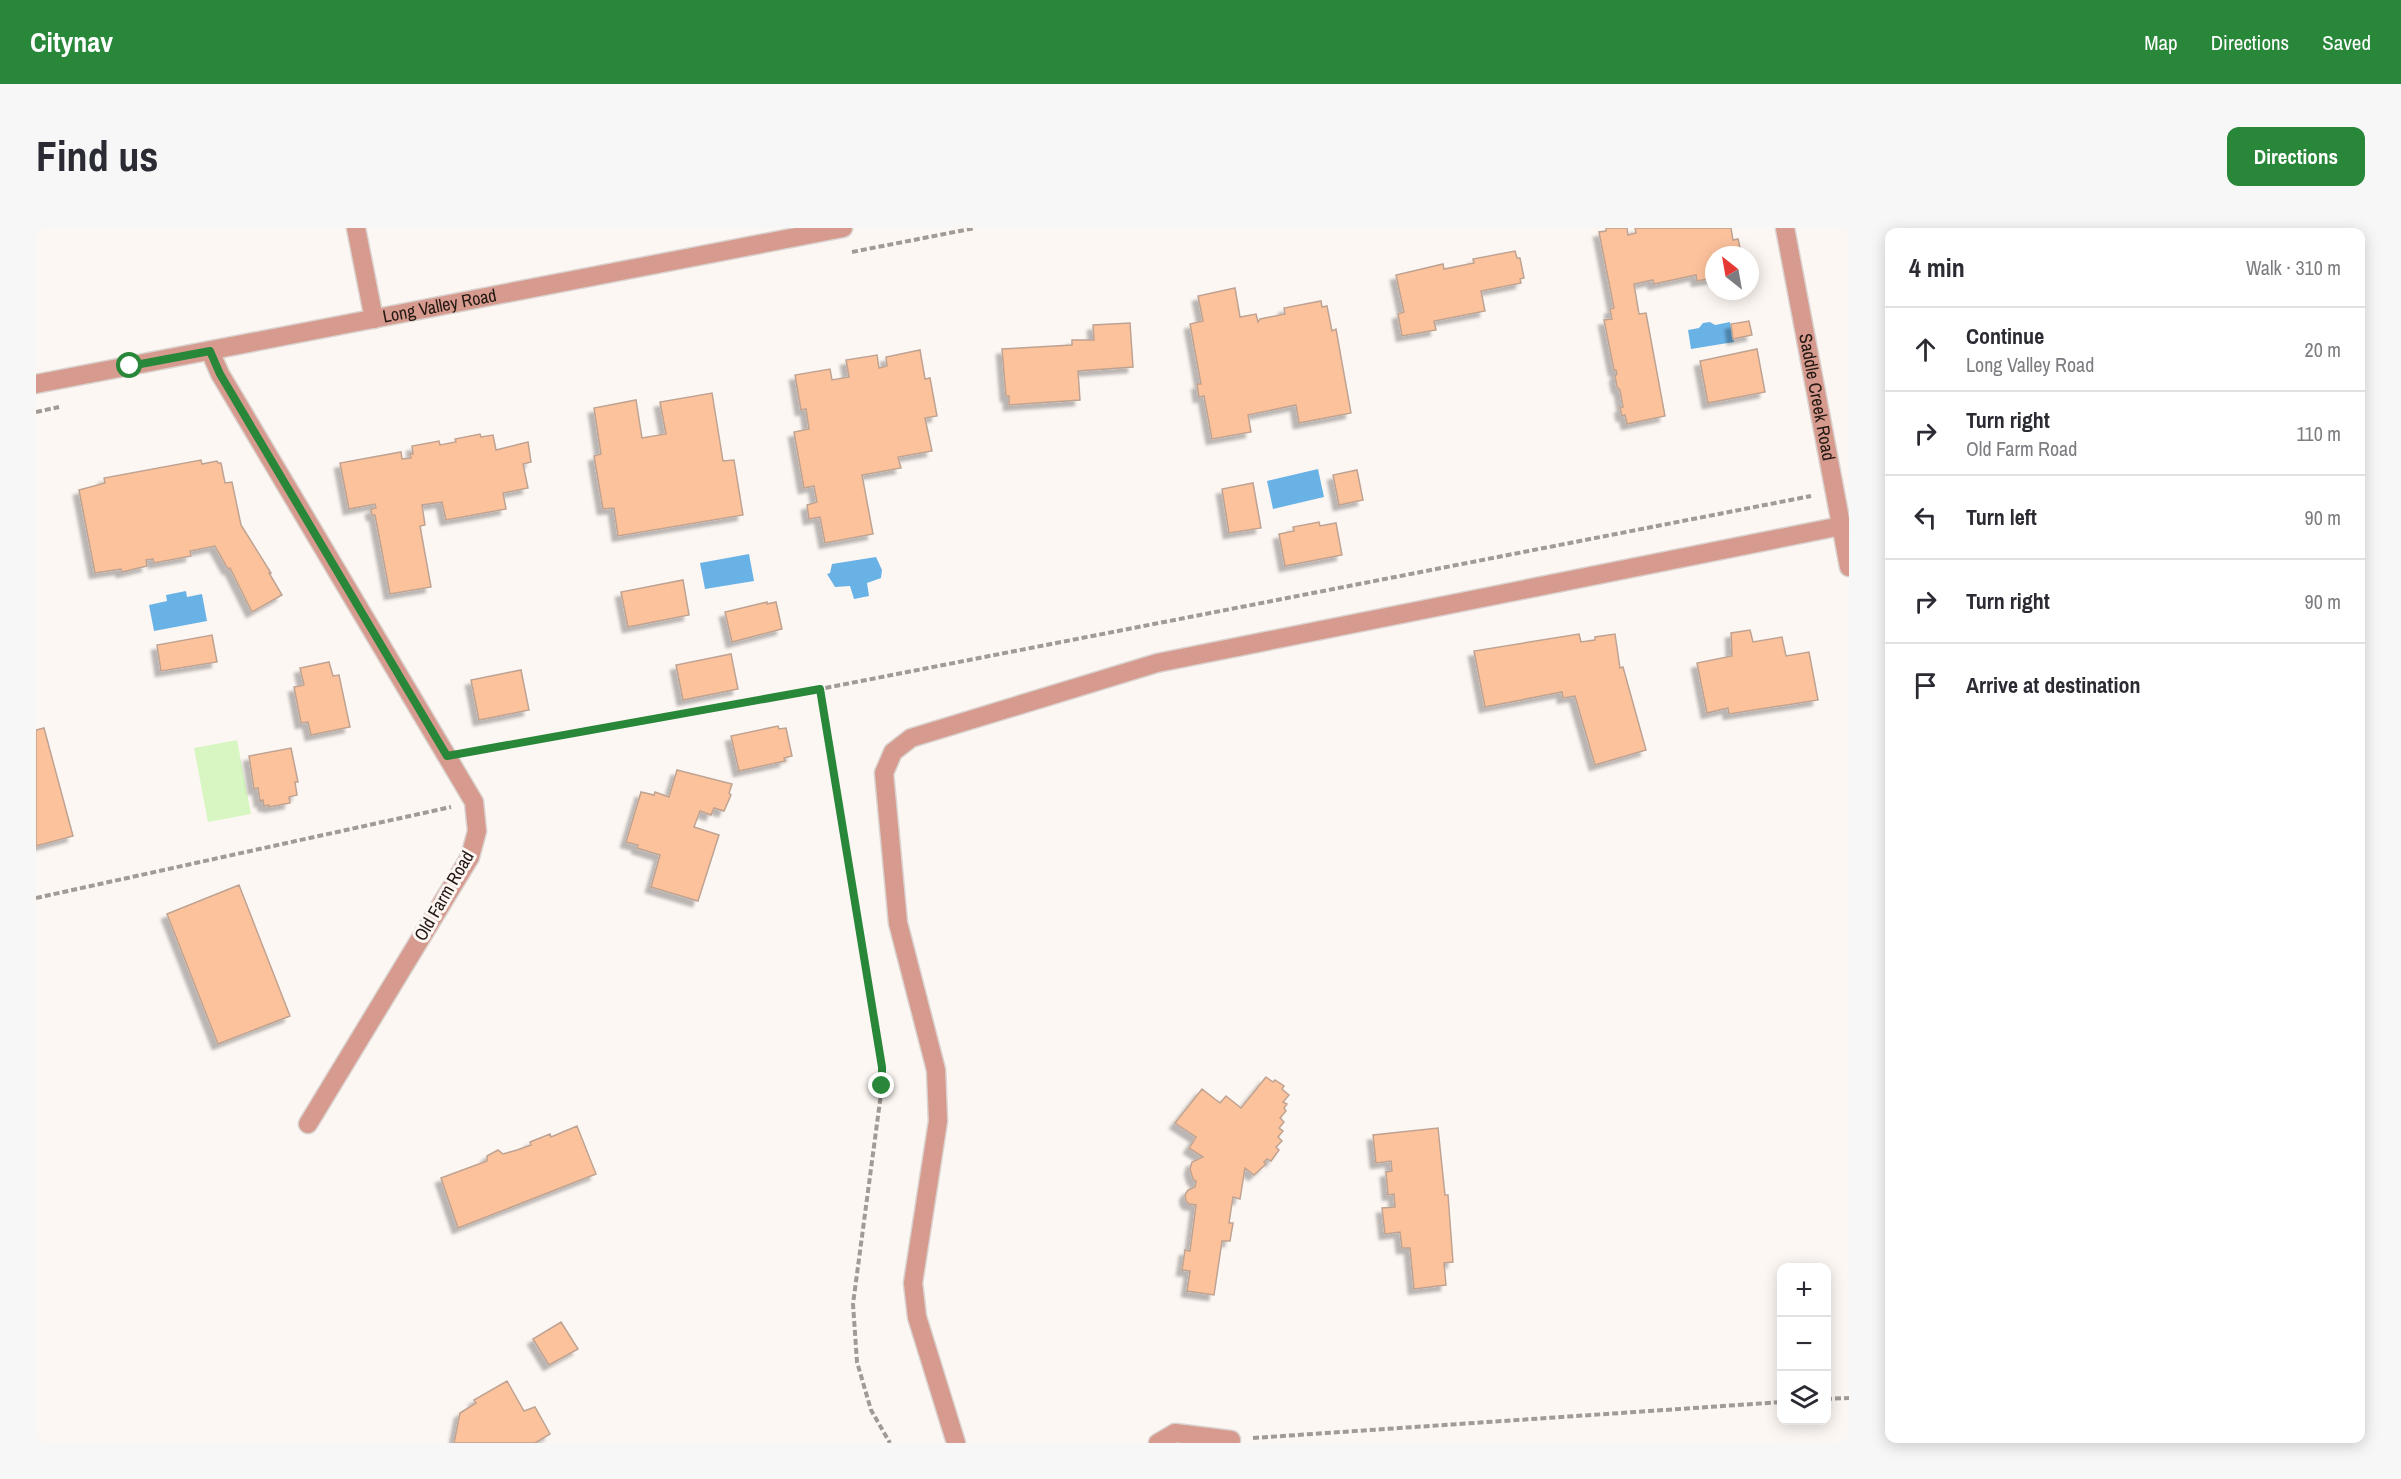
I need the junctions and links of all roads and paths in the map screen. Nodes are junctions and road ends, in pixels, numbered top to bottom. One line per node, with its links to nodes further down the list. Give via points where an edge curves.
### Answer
1 (356, 228): 4 (street)
2 (843, 228): 4 (street, Long Valley Road)
3 (1785, 228): 7 (street, Saddle Creek Road)
4 (374, 319): 5 (street, Long Valley Road)
5 (210, 351): 6 (street, Long Valley Road); 11 (street, Old Farm Road)
6 (36, 384)
7 (1836, 491): 8 (street, Saddle Creek Road); 10 (path)
8 (1841, 525): 9 (street, Saddle Creek Road); 20 (street, via 1157,663 911,738 893,752 884,773 898,924 936,1070 938,1121 913,1283 917,1317)
9 (1849, 567)
10 (820, 689): 11 (path); 19 (path, via 882,1067 853,1304 857,1362 871,1410)
11 (447, 756): 12 (street, Old Farm Road)
12 (474, 802): 13 (path); 14 (street, Old Farm Road, via 477,831 470,857)
13 (36, 898)
14 (308, 1124)
15 (1849, 1398): 16 (path)
16 (1831, 1400)
17 (1777, 1402): 18 (path)
18 (1231, 1440): 21 (street, via 1175,1433)
19 (890, 1443)
20 (956, 1443)
21 (1158, 1443)

